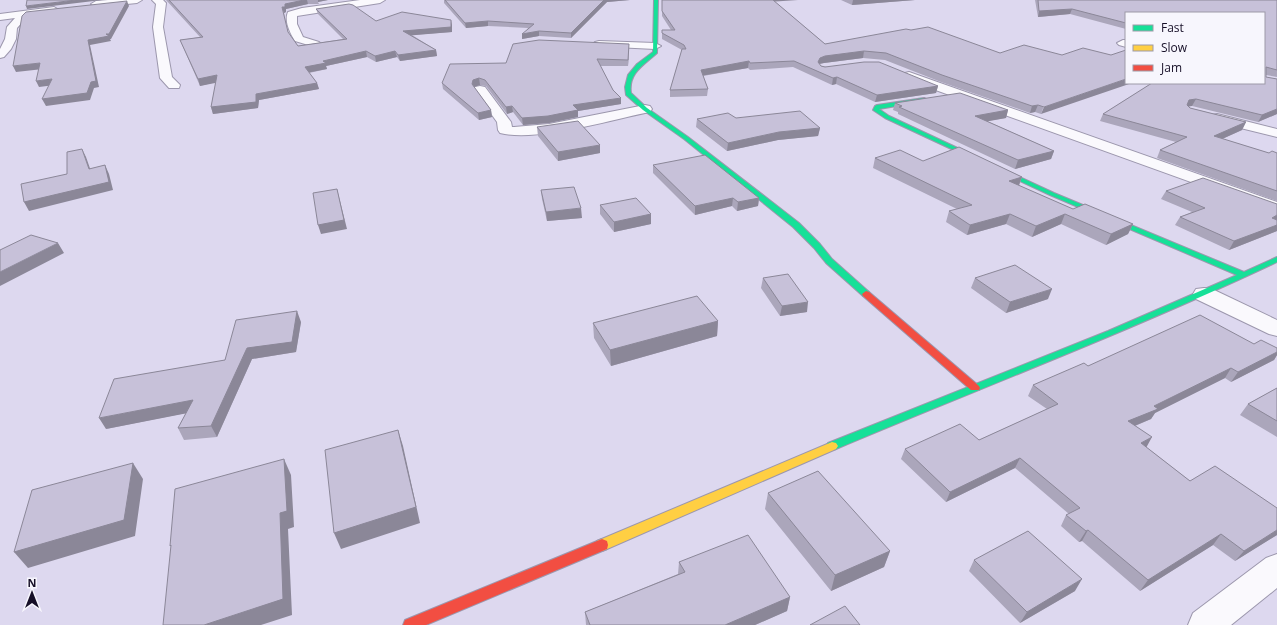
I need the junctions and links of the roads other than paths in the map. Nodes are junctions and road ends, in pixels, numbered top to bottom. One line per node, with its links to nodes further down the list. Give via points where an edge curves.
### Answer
1 (137, 0): 5 (street)
2 (157, 0): 15 (street, via 161,2 158,27 165,72 167,80)
3 (380, 0): 11 (street, via 292,14 292,24 299,39)
4 (656, 0): 12 (street)
5 (102, 2): 6 (street)
6 (87, 6)
7 (65, 8): 8 (street)
8 (25, 14): 9 (street); 13 (street, via 12,27 7,49)
9 (0, 17)
10 (587, 43): 12 (street)
11 (316, 44)
12 (655, 46): 18 (street, via 655,54 635,70 627,85 628,94)
13 (0, 55)
14 (894, 70): 17 (street)
15 (174, 85)
16 (480, 90): 18 (street, via 504,122 506,130 510,132 543,129)
17 (959, 94): 21 (street); 23 (street, via 878,107 876,110 1052,194)
18 (645, 109): 26 (street, via 796,225 829,261)
19 (1208, 115): 20 (street)
20 (1277, 133)
21 (1277, 208)
22 (1277, 259): 23 (street)
23 (1245, 275): 24 (street)
24 (1204, 294): 25 (street); 26 (street)
25 (1277, 329)
26 (975, 388): 28 (street, via 908,414 432,618)
27 (1277, 568): 29 (street)
28 (410, 625)
29 (1205, 625)

